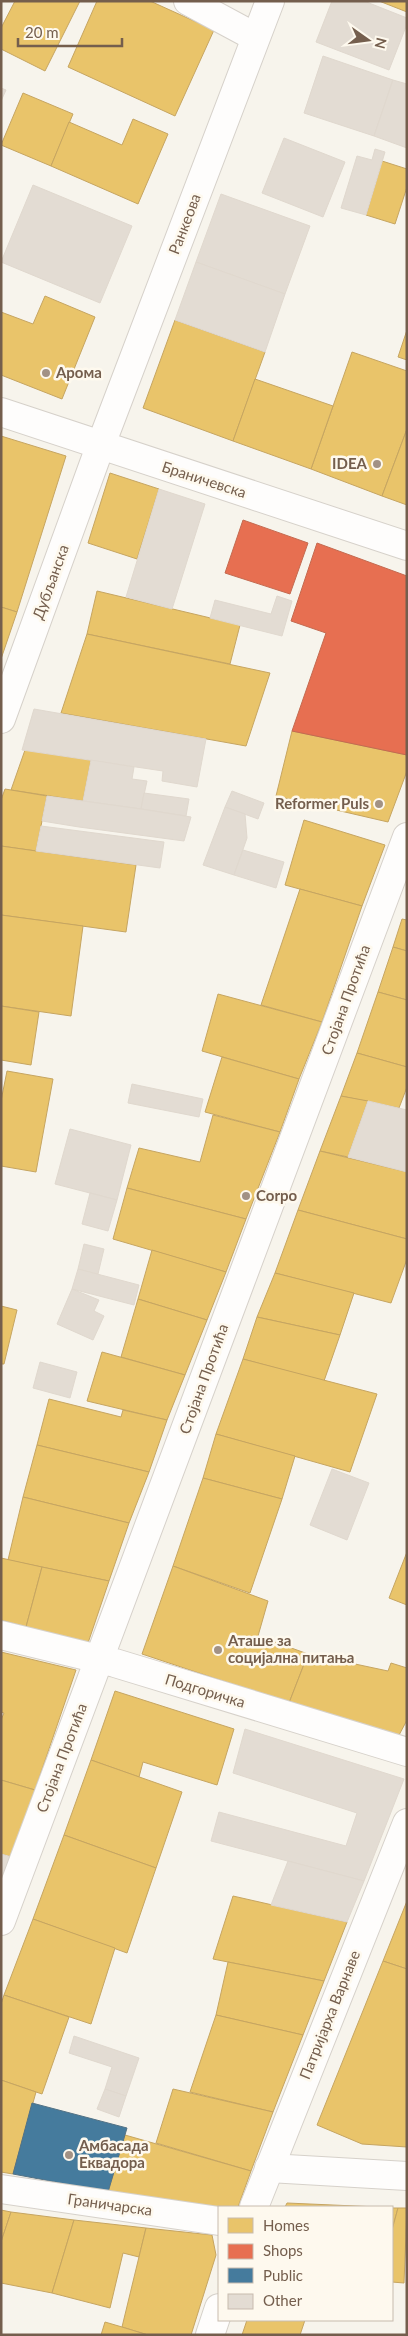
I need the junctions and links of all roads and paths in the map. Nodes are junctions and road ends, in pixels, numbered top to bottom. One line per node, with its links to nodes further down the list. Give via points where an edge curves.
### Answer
1 (188, 1): 3 (street)
2 (270, 1): 3 (street, Ранкеова)
3 (256, 37): 5 (street, Ранкеова)
4 (1, 412): 5 (street, Браничевска)
5 (101, 446): 6 (street, Браничевска); 7 (street, Дубљанска)
6 (407, 546)
7 (1, 719)
8 (407, 837): 10 (street, Стојана Протића)
9 (1, 1635): 10 (street, Подгоричка)
10 (100, 1659): 11 (street, Подгоричка); 13 (street, Стојана Протића)
11 (407, 1752)
12 (407, 1823): 14 (street, Патријарха Варнаве)
13 (1, 1921)
14 (269, 2168): 15 (street); 17 (street, Патријарха Варнаве)
15 (407, 2176)
16 (1, 2189): 18 (street, Граничарска)
17 (254, 2206)
18 (218, 2221)
19 (218, 2311): 20 (street)
20 (210, 2335)

